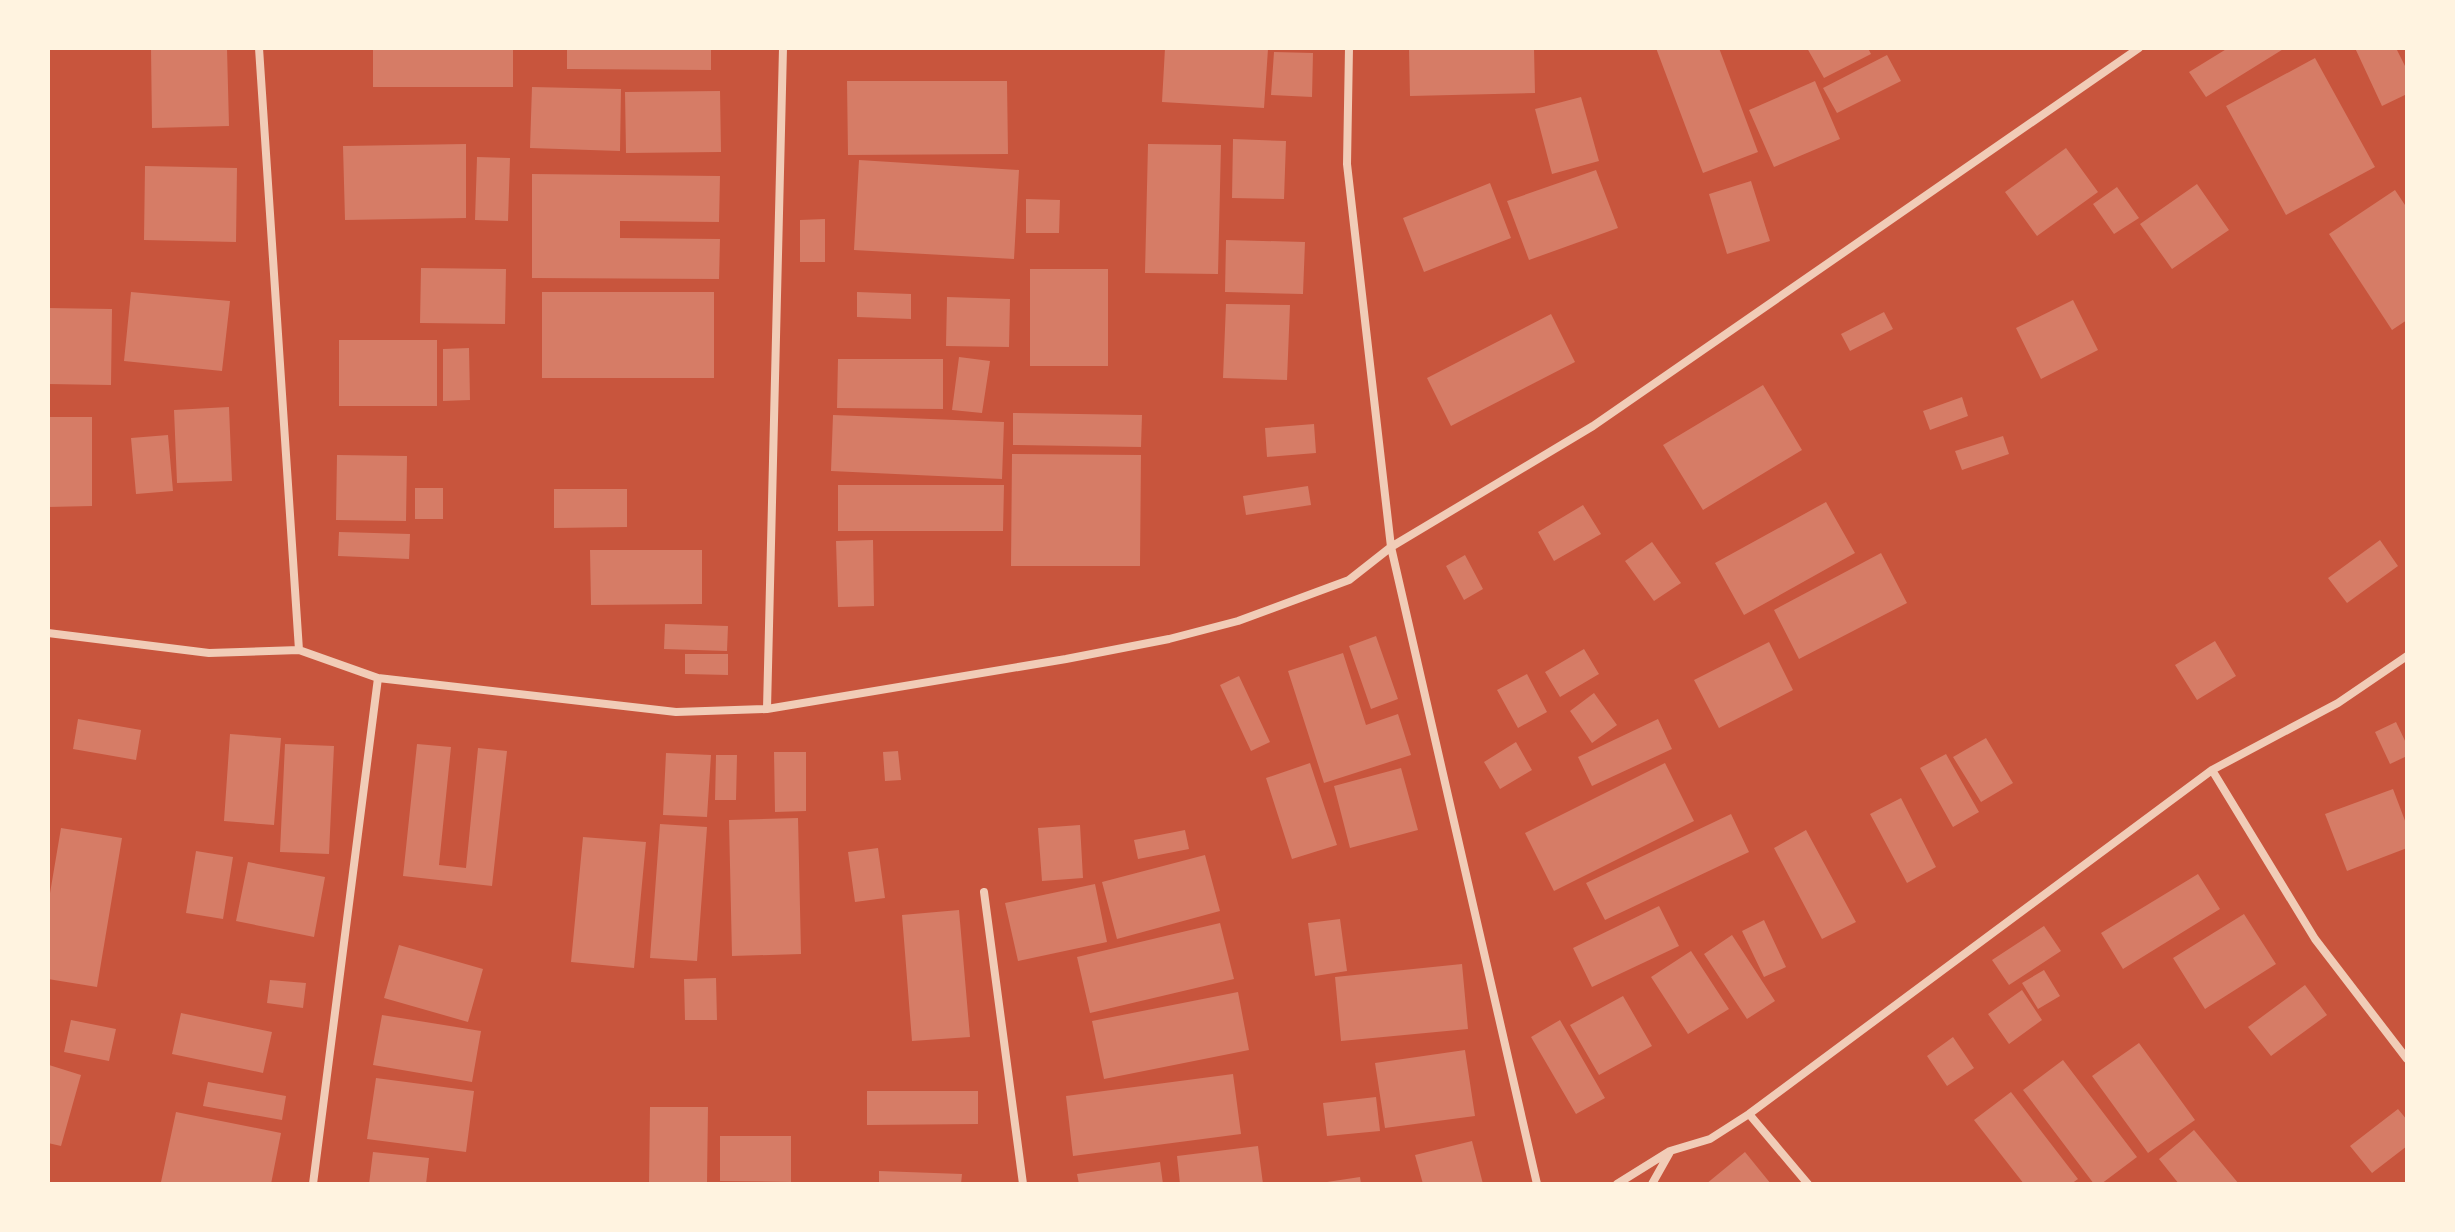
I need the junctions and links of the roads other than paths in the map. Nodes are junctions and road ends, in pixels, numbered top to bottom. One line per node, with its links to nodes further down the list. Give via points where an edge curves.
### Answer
1 (259, 48): 7 (street)
2 (783, 48): 10 (street)
3 (1349, 48): 5 (street, via 1347,164)
4 (2139, 48): 5 (street, via 1593,426)
5 (1391, 547): 10 (street, via 1349,580 1238,621 1169,639); 18 (street)
6 (48, 633): 7 (street, via 209,653)
7 (299, 650): 9 (street)
8 (2407, 656): 11 (street, via 2338,703)
9 (378, 678): 10 (street, via 676,712); 16 (street)
10 (767, 709)
11 (2212, 770): 13 (street, via 2315,939); 14 (street)
12 (984, 892): 17 (street)
13 (2407, 1059)
14 (1749, 1114): 15 (street, via 1710,1139); 21 (street)
15 (1670, 1151): 19 (street); 20 (street)
16 (313, 1184)
17 (1023, 1184)
18 (1537, 1184)
19 (1617, 1184)
20 (1652, 1184)
21 (1808, 1184)

